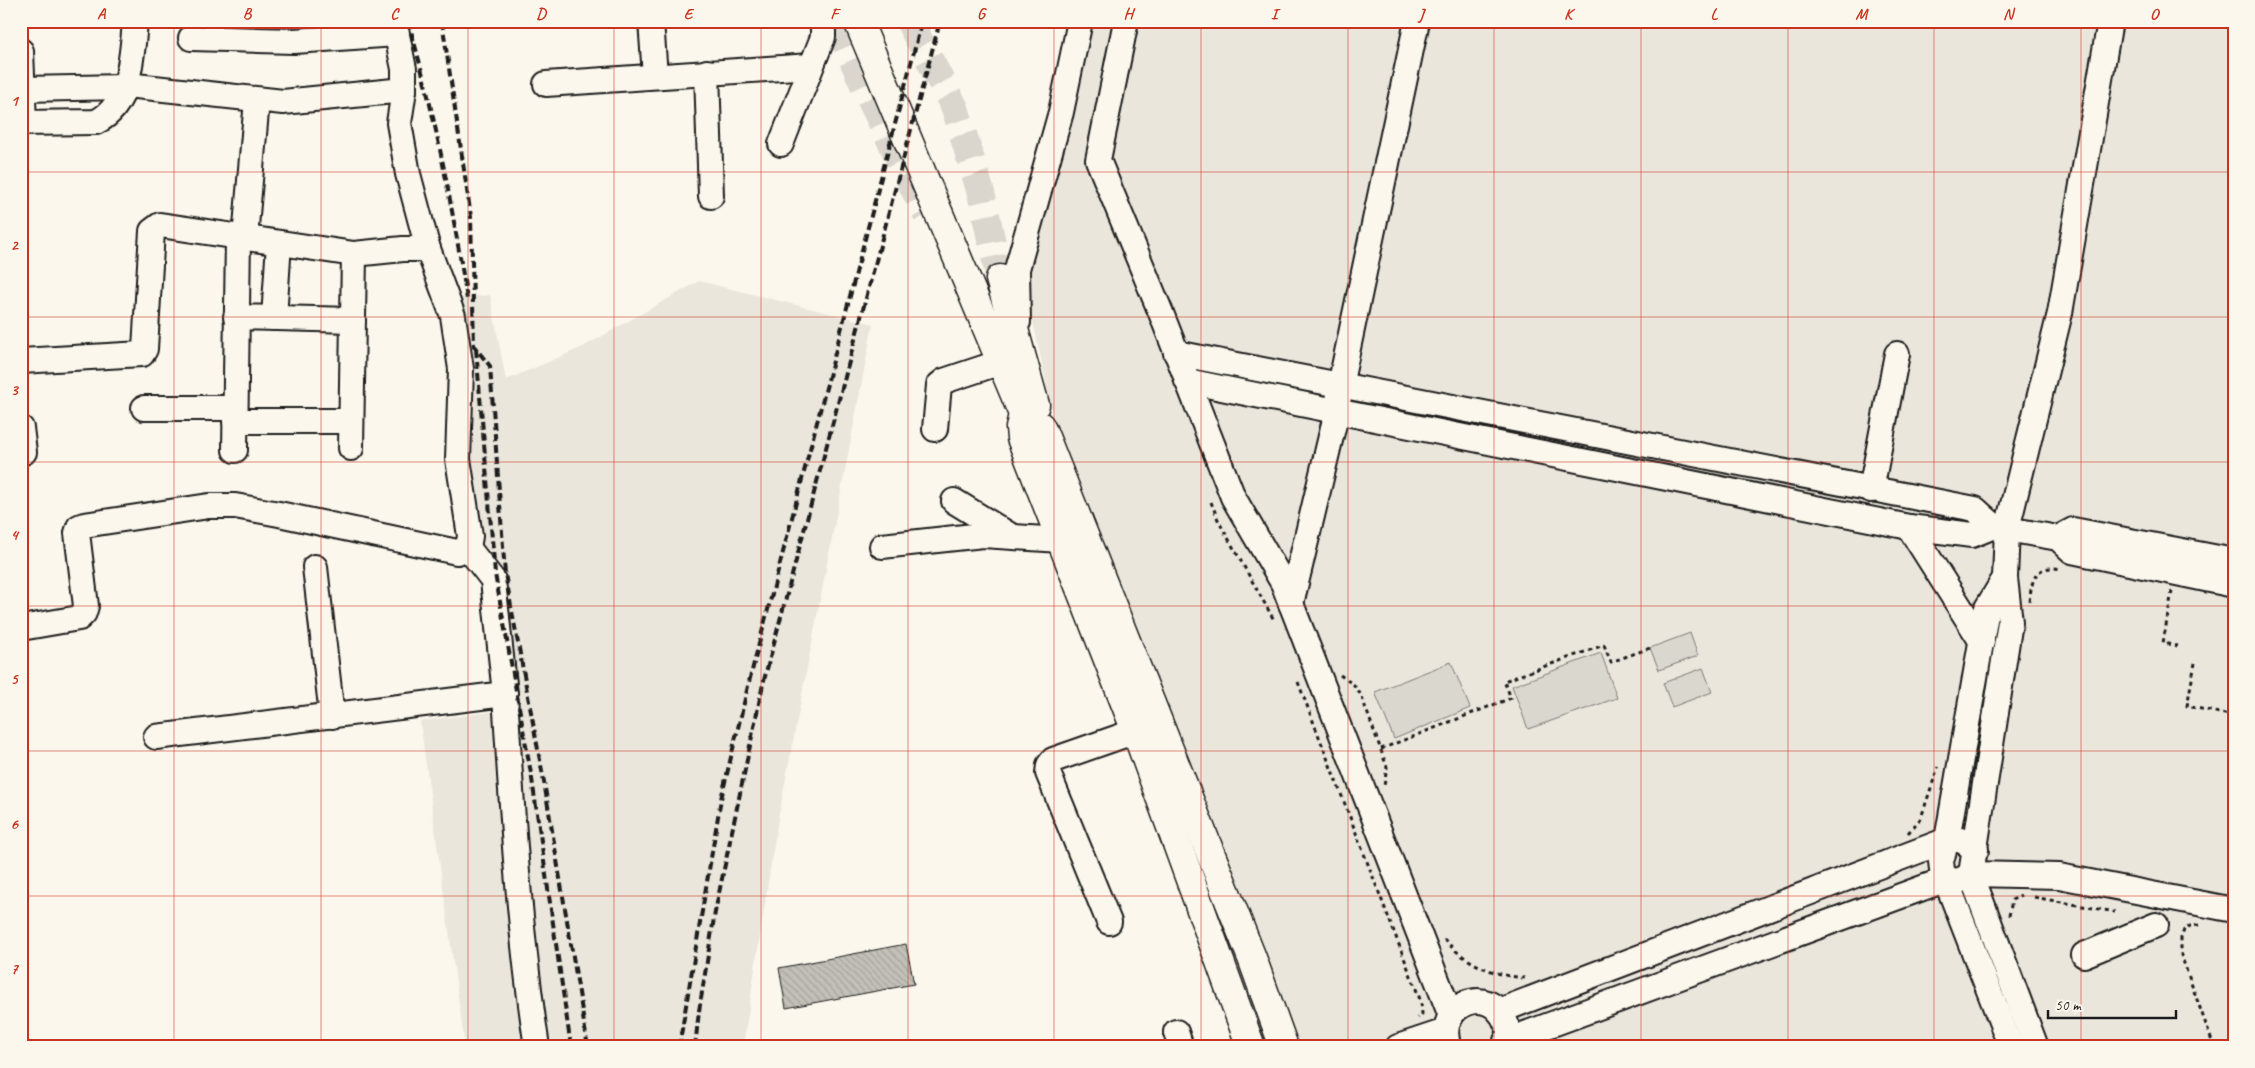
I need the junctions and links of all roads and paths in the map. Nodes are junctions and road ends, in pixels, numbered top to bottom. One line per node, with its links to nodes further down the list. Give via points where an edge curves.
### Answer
1 (135, 21): 16 (street)
2 (651, 21): 14 (street)
3 (823, 21): 12 (street, via 823,37)
4 (858, 21): 33 (main road)
5 (1080, 21): 33 (street, via 1060,112 1017,269)
6 (1126, 21): 31 (street, via 1098,160)
7 (1417, 21): 36 (street)
8 (2110, 21): 50 (street, via 2060,314)
9 (396, 28): 10 (street, via 294,42); 18 (street, via 404,69)
10 (191, 38)
11 (21, 51): 17 (street)
12 (810, 66): 13 (street); 21 (street)
13 (707, 72): 14 (street); 22 (street)
14 (655, 76): 15 (street)
15 (546, 84)
16 (126, 86): 17 (street); 19 (street); 20 (street, via 109,113 96,122)
17 (23, 89): 20 (street)
18 (404, 90): 19 (street, via 297,102); 25 (street, via 398,123)
19 (257, 100): 23 (street)
20 (23, 123)
21 (781, 144)
22 (711, 196)
23 (242, 238): 24 (street); 28 (street); 34 (street, via 160,225 154,228 145,349 142,354)
24 (279, 243): 26 (street); 29 (street)
25 (428, 249): 26 (street); 55 (street, via 453,316 461,369 458,459 470,536)
26 (354, 254): 30 (street)
27 (1000, 279): 33 (main road)
28 (236, 317): 29 (street); 39 (street)
29 (274, 318): 30 (street)
30 (353, 320): 40 (street)
31 (1176, 353): 35 (street); 36 (street)
32 (1897, 354): 47 (street)
33 (999, 360): 41 (main road); 43 (street, via 939,385)
34 (21, 361)
35 (1187, 381): 38 (street); 64 (street, via 1244,520 1274,567)
36 (1340, 386): 38 (street); 47 (street)
37 (144, 408): 39 (street)
38 (1337, 411): 49 (street); 64 (street)
39 (235, 415): 40 (street); 45 (street)
40 (351, 421): 44 (street)
41 (1027, 425): 53 (main road); 96 (main road)
42 (21, 428): 46 (street)
43 (935, 429)
44 (351, 448)
45 (235, 450)
46 (24, 452)
47 (1872, 490): 50 (street, via 1975,509)
48 (954, 501): 51 (street)
49 (1909, 527): 50 (street, via 1972,535); 68 (street)
50 (2001, 528): 52 (street); 59 (street)
51 (1012, 536): 53 (street); 54 (street, via 983,535)
52 (2058, 538): 56 (street, via 2073,530); 60 (street, via 2072,551)
53 (1061, 540): 76 (main road)
54 (882, 546)
55 (468, 548): 67 (street, via 458,552 229,506 208,506 84,525 78,528 77,533 86,606 84,613 79,618); 73 (street, via 492,580)
56 (2234, 561)
57 (315, 567): 74 (street)
58 (2070, 571): 66 (path, via 2052,567 2036,573)
59 (2005, 578): 68 (street, via 1987,608); 83 (street, via 2010,622)
60 (2228, 584): 65 (street)
61 (2163, 588): 62 (path)
62 (2173, 590): 63 (path); 69 (path, via 2163,643)
63 (2181, 591)
64 (1291, 604): 100 (street)
65 (2234, 606)
66 (2028, 609)
67 (21, 628)
68 (1982, 642): 82 (street)
69 (2177, 646)
70 (1650, 648): 78 (path, via 1611,662 1604,645 1504,681 1510,698)
71 (2195, 663): 75 (path, via 2187,706)
72 (1334, 673): 78 (path, via 1347,678 1361,696)
73 (505, 694): 74 (street); 102 (street, via 522,927)
74 (332, 716): 77 (street)
75 (2234, 716)
76 (1136, 731): 91 (street, via 1053,760 1048,773); 97 (main road)
77 (156, 737)
78 (1381, 749): 80 (path, via 1387,767)
79 (1938, 765): 81 (path, via 1921,818)
80 (1383, 788)
81 (1906, 836)
82 (1947, 840): 83 (street, via 1961,840); 85 (street, via 1941,861); 99 (street)
83 (1976, 850): 84 (street)
84 (1971, 874): 85 (street, via 1959,881); 88 (street, via 2059,876); 107 (street)
85 (1947, 879): 101 (street); 106 (street)
86 (2022, 895): 90 (path, via 2012,900)
87 (2031, 897): 89 (path)
88 (2234, 910)
89 (2115, 912)
90 (2008, 921)
91 (1109, 922)
92 (2156, 926): 95 (street)
93 (2208, 926): 108 (path, via 2190,926 2184,930 2180,955)
94 (1440, 935): 98 (path, via 1479,966 1500,975)
95 (2084, 955)
96 (1252, 958): 97 (street); 104 (main road)
97 (1222, 969): 103 (main road)
98 (1531, 978)
99 (1499, 1011): 100 (street, via 1485,1002 1464,1003 1455,1009); 101 (street, via 1506,1022)
100 (1449, 1031): 105 (street)
101 (1504, 1044)
102 (537, 1047)
103 (1251, 1047)
104 (1284, 1047)
105 (1398, 1047)
106 (2011, 1047)
107 (2036, 1047)
108 (2214, 1047)

